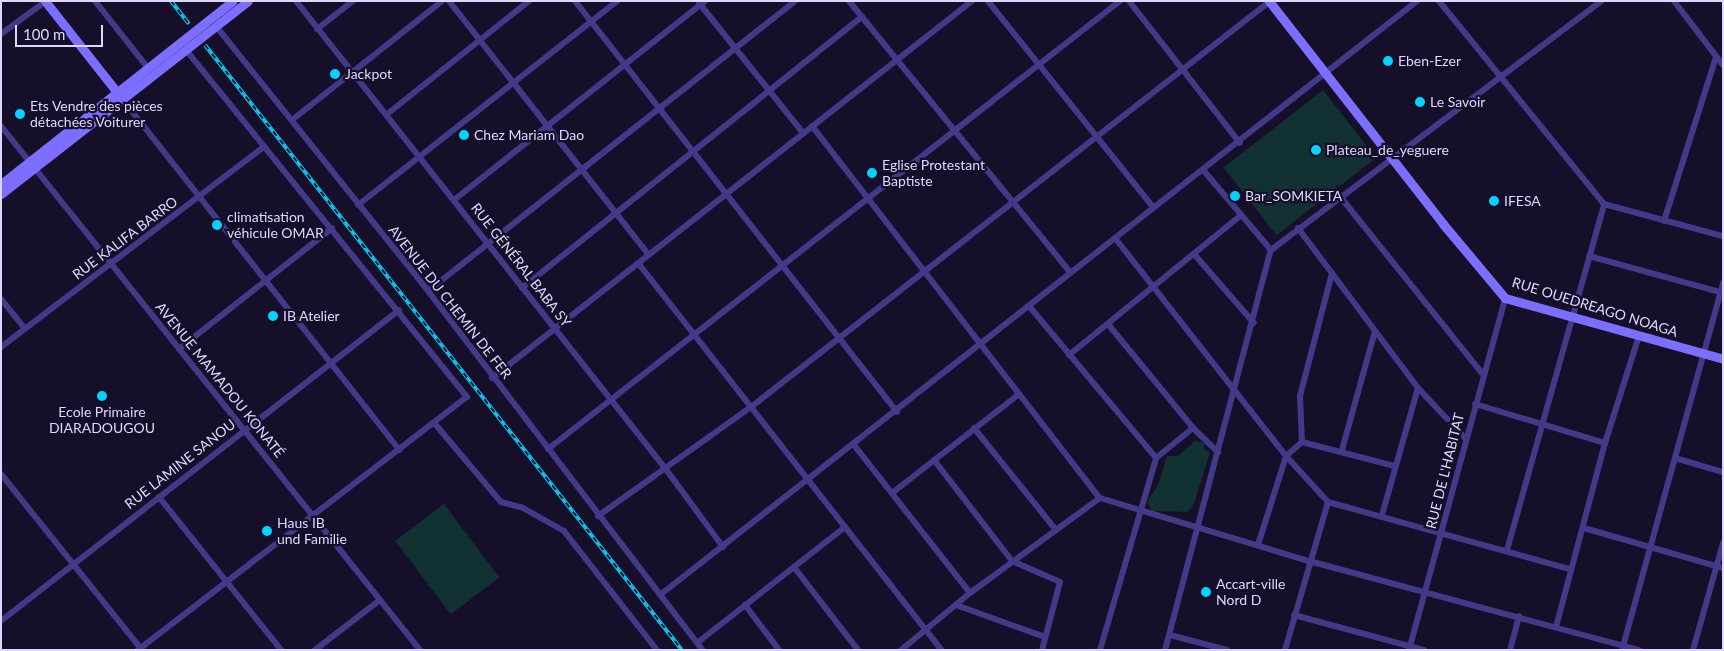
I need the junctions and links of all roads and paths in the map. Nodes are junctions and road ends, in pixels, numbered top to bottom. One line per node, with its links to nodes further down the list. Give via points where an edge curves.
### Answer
1 (45, 1): 28 (street); 44 (main road)
2 (95, 1): 37 (street)
3 (233, 1): 37 (main road)
4 (248, 1): 26 (main road)
5 (296, 1): 27 (street, RUE GÉNÉRAL BABA SY)
6 (352, 1): 27 (street)
7 (442, 1): 38 (street)
8 (449, 1): 29 (street)
9 (529, 1): 29 (street)
10 (575, 1): 25 (street)
11 (617, 1): 25 (street)
12 (795, 1): 31 (street)
13 (849, 1): 24 (street)
14 (972, 1): 33 (street)
15 (988, 1): 34 (street)
16 (1120, 1): 34 (street)
17 (1129, 1): 39 (street)
18 (1417, 1): 40 (street)
19 (1439, 1): 41 (street)
20 (1602, 1): 41 (street)
21 (1674, 1): 32 (street)
22 (701, 2): 31 (street); 35 (street)
23 (1269, 2): 39 (street); 40 (main road, RUE OUEDREAGO NOAGA)
24 (862, 17): 33 (street); 43 (street)
25 (591, 22): 35 (street); 42 (street)
26 (216, 26): 30 (main road); 47 (street, AVENUE DU CHEMIN DE FER)
27 (317, 29): 38 (street, RUE GÉNÉRAL BABA SY)
28 (1, 34)
29 (478, 39): 42 (street); 46 (street)
30 (186, 50): 44 (main road); 55 (street)
31 (735, 50): 43 (street); 45 (street)
32 (1716, 57): 36 (street); 75 (street)
33 (897, 61): 49 (street); 51 (street)
34 (1039, 62): 51 (street); 53 (street)
35 (625, 65): 45 (street); 50 (street)
36 (1723, 65)
37 (148, 68): 44 (main road)
38 (351, 70): 46 (street, RUE GÉNÉRAL BABA SY); 47 (street)
39 (1182, 70): 53 (street); 54 (street)
40 (1325, 74): 54 (street); 58 (main road, RUE OUEDREAGO NOAGA)
41 (1499, 76): 58 (street); 70 (street)
42 (512, 84): 50 (street); 57 (street)
43 (769, 92): 52 (street); 56 (street)
44 (120, 96): 59 (main road); 65 (street)
45 (659, 109): 56 (street); 60 (street)
46 (386, 114): 57 (street, RUE GÉNÉRAL BABA SY)
47 (292, 120): 71 (street, AVENUE DU CHEMIN DE FER)
48 (1, 126): 59 (street, AVENUE MAMADOU KONATÉ)
49 (812, 126): 52 (street); 67 (street)
50 (546, 127): 60 (street); 68 (street)
51 (953, 130): 67 (street); 69 (street)
52 (803, 133): 64 (street)
53 (1097, 137): 69 (street); 72 (street)
54 (1240, 143): 61 (street)
55 (264, 147): 65 (street, RUE KALIFA BARRO); 76 (street)
56 (694, 151): 64 (street); 73 (street)
57 (419, 157): 68 (street, RUE GÉNÉRAL BABA SY); 71 (street)
58 (1392, 160): 66 (street); 97 (main road, RUE OUEDREAGO NOAGA)
59 (32, 165): 62 (main road); 63 (main road); 86 (street, AVENUE MAMADOU KONATÉ)
60 (580, 170): 73 (street); 80 (street)
61 (1204, 171): 72 (street); 74 (street)
62 (1, 184)
63 (1, 194)
64 (726, 194): 82 (street); 87 (street)
65 (199, 197): 86 (street, RUE KALIFA BARRO); 91 (street)
66 (1342, 198): 77 (street); 118 (street)
67 (868, 199): 87 (street); 88 (street)
68 (454, 200): 80 (street, RUE GÉNÉRAL BABA SY)
69 (1012, 204): 88 (street); 89 (street)
70 (1604, 204): 75 (street); 84 (street)
71 (358, 205): 95 (street, AVENUE DU CHEMIN DE FER)
72 (1154, 208): 79 (street)
73 (614, 212): 82 (street); 94 (street)
74 (1241, 215): 81 (street); 83 (street)
75 (1664, 221): 78 (street)
76 (332, 228): 91 (street); 101 (street)
77 (1298, 228): 81 (street); 90 (street)
78 (1723, 236)
79 (1115, 238): 89 (street); 93 (street)
80 (488, 244): 94 (street, RUE GÉNÉRAL BABA SY); 95 (street)
81 (1271, 250): 103 (street)
82 (648, 254): 85 (street)
83 (1194, 254): 93 (street); 103 (street)
84 (1590, 256): 96 (street); 102 (street)
85 (638, 263): 105 (street); 108 (street)
86 (111, 265): 106 (street, RUE KALIFA BARRO); 113 (street, AVENUE MAMADOU KONATÉ)
87 (782, 266): 108 (street); 110 (street)
88 (924, 272): 110 (street); 111 (street)
89 (1070, 272): 100 (street)
90 (1332, 273): 107 (street); 133 (street, via 1300,396)
91 (265, 281): 113 (street); 117 (street)
92 (1723, 283): 96 (street)
93 (1154, 287): 104 (street); 121 (street)
94 (522, 288): 105 (street, RUE GÉNÉRAL BABA SY)
95 (428, 291): 119 (street, AVENUE DU CHEMIN DE FER)
96 (1722, 292): 99 (street)
97 (1506, 298): 102 (main road, RUE OUEDREAGO NOAGA); 118 (street, RUE DE L'HABITAT)
98 (1, 299): 106 (street)
99 (1719, 305): 114 (street)
100 (1029, 306): 111 (street); 115 (street)
101 (399, 310): 117 (street, RUE LAMINE SANOU); 127 (street, via 466,392 466,400)
102 (1570, 317): 109 (main road, RUE OUEDREAGO NOAGA); 128 (street)
103 (1254, 323): 121 (street)
104 (1108, 324): 115 (street); 130 (street)
105 (554, 328): 119 (street); 123 (street, RUE GÉNÉRAL BABA SY)
106 (25, 329): 112 (street, RUE KALIFA BARRO)
107 (1375, 331): 120 (street); 138 (street)
108 (694, 335): 123 (street); 125 (street)
109 (1639, 336): 114 (main road, RUE OUEDREAGO NOAGA); 134 (street)
110 (838, 338): 125 (street); 126 (street)
111 (982, 346): 122 (street); 126 (street)
112 (1, 347)
113 (179, 349): 131 (street, AVENUE MAMADOU KONATÉ)
114 (1701, 353): 116 (main road, RUE OUEDREAGO NOAGA); 142 (street)
115 (1069, 355): 141 (street)
116 (1723, 359)
117 (330, 363): 131 (street, RUE LAMINE SANOU); 137 (street)
118 (1482, 373): 124 (street, RUE DE L'HABITAT)
119 (492, 378): 136 (street, AVENUE DU CHEMIN DE FER)
120 (1418, 388): 132 (street); 144 (street)
121 (1234, 392): 139 (street); 140 (street)
122 (1019, 394): 129 (street); 152 (street)
123 (611, 400): 136 (street); 145 (street, RUE GÉNÉRAL BABA SY)
124 (1475, 404): 128 (street); 132 (street, RUE DE L'HABITAT)
125 (751, 407): 145 (street); 148 (street)
126 (896, 412): 135 (street)
127 (435, 424): 137 (street); 195 (street, via 501,502 523,508 564,531)
128 (1544, 424): 134 (street); 167 (street)
129 (974, 428): 143 (street); 161 (street)
130 (1193, 428): 139 (street); 141 (street)
131 (244, 430): 151 (street, RUE LAMINE SANOU); 156 (street, AVENUE MAMADOU KONATÉ)
132 (1465, 438): 162 (street, RUE DE L'HABITAT)
133 (1302, 442): 138 (street); 140 (street)
134 (1605, 443): 160 (street)
135 (854, 445): 148 (street); 150 (street)
136 (548, 449): 157 (street, AVENUE DU CHEMIN DE FER)
137 (399, 450): 156 (street)
138 (1342, 450): 144 (street)
139 (1218, 452): 159 (street)
140 (1286, 456): 153 (street); 164 (street)
141 (1156, 458): 154 (street)
142 (1675, 458): 146 (street); 165 (street)
143 (934, 460): 150 (street); 168 (street)
144 (1394, 466): 155 (street)
145 (665, 468): 157 (street); 166 (street, RUE GÉNÉRAL BABA SY)
146 (1723, 472)
147 (1, 474): 149 (street)
148 (808, 481): 158 (street); 166 (street)
149 (4, 483): 170 (street)
150 (892, 493): 176 (street)
151 (159, 497): 170 (street, RUE LAMINE SANOU); 174 (street)
152 (1100, 498): 154 (street); 161 (street)
153 (1328, 502): 155 (street); 169 (street)
154 (1138, 510): 159 (street); 202 (street)
155 (1382, 515): 162 (street)
156 (313, 516): 174 (street); 178 (street, AVENUE MAMADOU KONATÉ)
157 (598, 516): 177 (street, AVENUE DU CHEMIN DE FER)
158 (845, 526): 171 (street); 185 (street)
159 (1200, 526): 164 (street); 186 (street)
160 (1584, 528): 165 (street); 173 (street)
161 (1056, 530): 168 (street)
162 (1443, 532): 167 (street); 175 (street, RUE DE L'HABITAT)
163 (1723, 543): 172 (street)
164 (1258, 546): 169 (street)
165 (1649, 546): 172 (street); 190 (street)
166 (723, 547): 177 (street)
167 (1507, 550): 173 (street)
168 (1012, 561): 176 (street); 187 (street, via 1060,582)
169 (1309, 561): 175 (street); 181 (street)
170 (73, 564): 183 (street, RUE LAMINE SANOU); 191 (street)
171 (794, 567): 179 (street); 198 (street)
172 (1720, 567): 209 (street)
173 (1570, 569): 184 (street)
174 (227, 582): 191 (street); 192 (street)
175 (1426, 592): 182 (street); 189 (street, RUE DE L'HABITAT)
176 (970, 593): 180 (street)
177 (660, 595): 188 (street, AVENUE DU CHEMIN DE FER)
178 (380, 600): 193 (street); 194 (street, AVENUE MAMADOU KONATÉ)
179 (745, 605): 188 (street); 197 (street)
180 (956, 605): 185 (street); 187 (street)
181 (1294, 615): 189 (street); 205 (street)
182 (1519, 616): 184 (street); 207 (street)
183 (1, 622)
184 (1556, 627): 190 (street)
185 (926, 630): 199 (street); 200 (street)
186 (1170, 635): 203 (street); 204 (street)
187 (1045, 637): 201 (street)
188 (697, 643): 196 (street, AVENUE DU CHEMIN DE FER)
189 (1409, 648): 206 (street)
190 (1623, 648): 208 (street)
191 (140, 649)
192 (281, 650)
193 (315, 650)
194 (420, 650)
195 (657, 650)
196 (702, 650)
197 (779, 650)
198 (858, 650)
199 (901, 650)
200 (941, 650)
201 (1042, 650)
202 (1100, 650)
203 (1165, 650)
204 (1227, 650)
205 (1285, 650)
206 (1424, 650)
207 (1510, 650)
208 (1639, 650)
209 (1693, 650)

